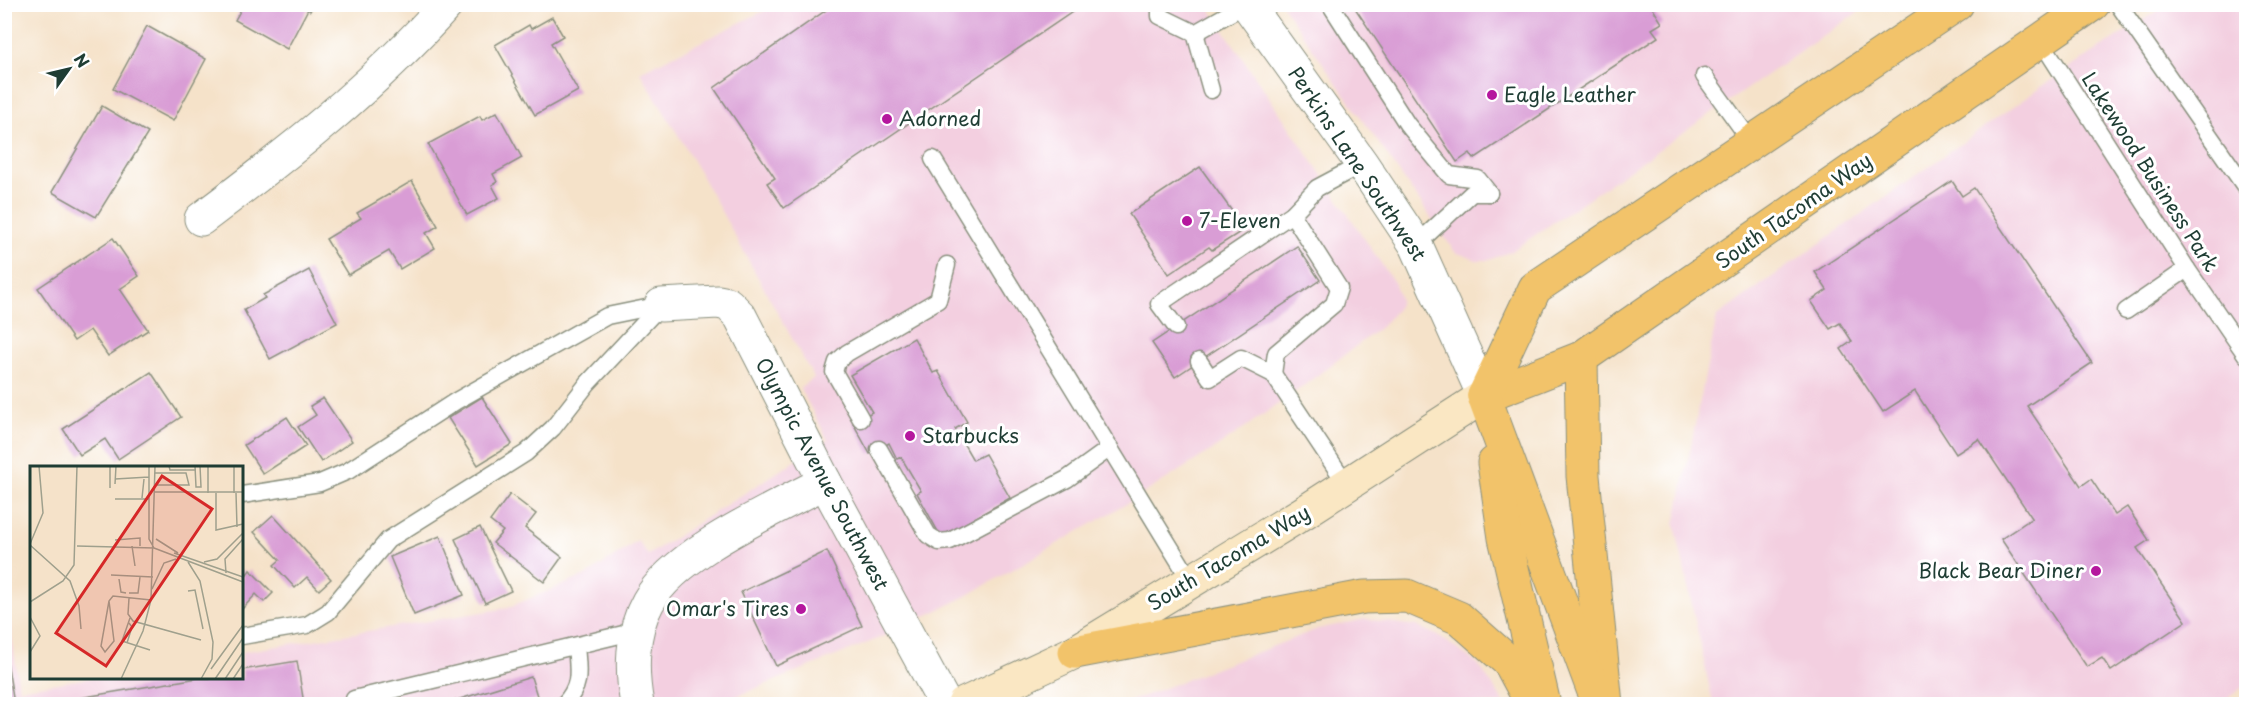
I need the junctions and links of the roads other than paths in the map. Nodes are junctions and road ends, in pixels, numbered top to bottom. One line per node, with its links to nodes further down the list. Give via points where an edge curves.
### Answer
1 (447, 4): 18 (street, via 344,108)
2 (1160, 4): 9 (lane, via 1160,16)
3 (1247, 4): 9 (lane); 15 (street, Perkins Lane Southwest)
4 (1330, 4): 19 (lane, via 1407,124 1449,175 1479,179 1489,193 1472,193)
5 (1957, 4): 8 (main road)
6 (2093, 4): 10 (main road, South Tacoma Way)
7 (2118, 4): 16 (lane)
8 (1925, 14): 13 (main road)
9 (1195, 33): 12 (lane)
10 (2041, 40): 21 (lane, Lakewood Business Park); 26 (main road, South Tacoma Way)
11 (1704, 75): 13 (lane)
12 (1211, 90)
13 (1753, 144): 29 (main road, via 1535,288)
14 (933, 159): 31 (lane)
15 (1362, 164): 17 (lane, via 1317,188); 19 (street, Perkins Lane Southwest)
16 (2247, 188)
17 (1292, 214): 24 (lane, via 1158,304); 28 (lane, via 1340,288 1334,304 1276,353)
18 (201, 219)
19 (1416, 245): 29 (street, Perkins Lane Southwest)
20 (948, 265): 30 (lane, via 938,300 837,362 834,372)
21 (2187, 269): 23 (lane); 25 (lane, Lakewood Business Park)
22 (661, 304): 33 (street, Olympic Avenue Southwest, via 718,302 728,304 740,316); 35 (lane, via 607,316 456,401 348,471 320,483); 38 (lane, via 594,376 553,428 526,453 388,540 328,612 307,625)
23 (2126, 311)
24 (1176, 327)
25 (2247, 355)
26 (1581, 358): 29 (main road, South Tacoma Way); 49 (main road, via 1583,476)
27 (1199, 361): 28 (lane, via 1210,378 1241,358)
28 (1273, 374): 34 (lane)
29 (1484, 396): 34 (main road, South Tacoma Way); 47 (main road, via 1506,538); 48 (main road)
30 (861, 419)
31 (1110, 448): 32 (lane, via 1068,479 950,541 939,542 928,535); 36 (lane)
32 (879, 449)
33 (825, 482): 37 (street, via 740,527 681,566 652,595); 44 (street, Olympic Avenue Southwest)
34 (1347, 484): 36 (main road, South Tacoma Way)
35 (243, 495)
36 (1191, 581): 40 (main road, South Tacoma Way)
37 (636, 631): 39 (lane); 43 (street, via 633,676)
38 (243, 636)
39 (576, 646): 41 (lane, via 354,699); 42 (lane, via 578,680 575,693)
40 (1075, 652): 45 (main road, South Tacoma Way); 46 (main road, via 1364,597 1407,596 1459,618 1478,632 1510,663)
41 (355, 705)
42 (564, 705)
43 (637, 705)
44 (945, 705)
45 (964, 705)
46 (1532, 705)
47 (1544, 705)
48 (1599, 705)
49 (1606, 705)

